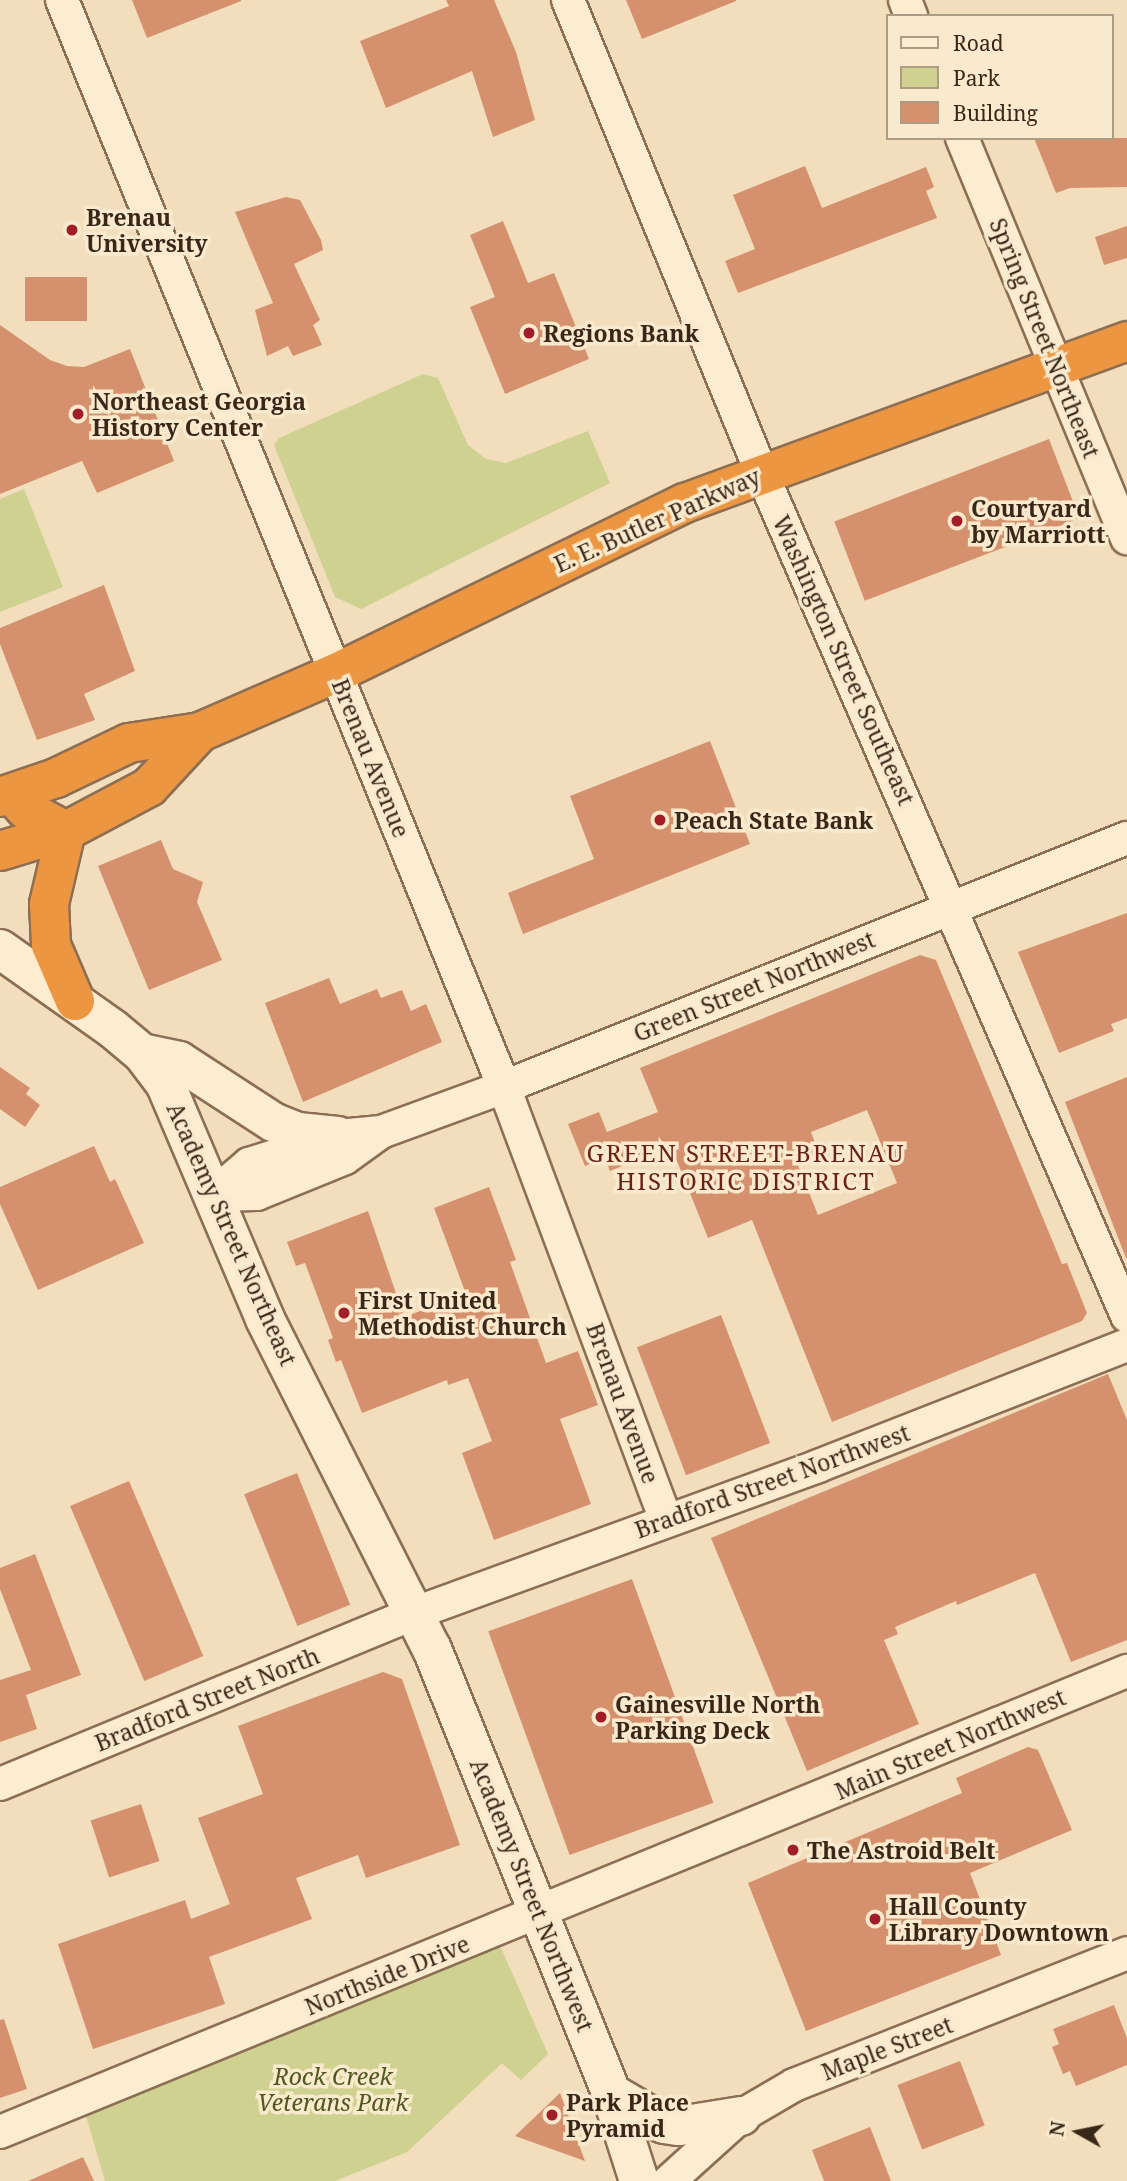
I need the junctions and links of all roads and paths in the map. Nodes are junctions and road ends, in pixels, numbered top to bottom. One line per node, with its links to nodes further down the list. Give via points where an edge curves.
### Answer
1 (62, 0): 8 (street, Brenau Avenue)
2 (568, 0): 6 (street, Washington Street Southeast)
3 (963, 140): 5 (street, Spring Street Northeast)
4 (1127, 341): 5 (highway, E. E. Butler Parkway)
5 (1057, 368): 6 (highway, E. E. Butler Parkway); 7 (street, Spring Street Northeast)
6 (762, 474): 8 (highway, E. E. Butler Parkway, via 685,503); 14 (street, Washington Street Southeast)
7 (1127, 538)
8 (336, 673): 9 (highway, E. E. Butler Parkway); 18 (street, Brenau Avenue)
9 (200, 732): 10 (highway, E. E. Butler Parkway, via 129,743); 11 (highway, E. E. Butler Parkway, via 149,787)
10 (4, 788): 11 (highway, via 37,817)
11 (66, 831): 13 (highway, E. E. Butler Parkway); 16 (highway, via 49,904 51,945)
12 (1127, 838): 14 (street, Green Street Northwest)
13 (0, 851)
14 (953, 907): 18 (street, Green Street Northwest); 22 (street, Washington Street Southeast)
15 (0, 949): 16 (street, Academy Street Northeast)
16 (75, 1001): 17 (street, Academy Street Northeast)
17 (142, 1053): 20 (street, via 179,1061 273,1122 298,1132); 21 (street, Academy Street Northeast, via 165,1083)
18 (504, 1087): 19 (street, Green Street Northwest); 24 (street, Brenau Avenue)
19 (381, 1132): 20 (street, Green Street Northwest); 21 (street, Green Street Northwest, via 345,1158 257,1194)
20 (338, 1136): 21 (street, Green Street Northwest, via 249,1164)
21 (214, 1195): 25 (street, Academy Street Northeast, via 265,1319)
22 (1127, 1316)
23 (1127, 1345): 24 (street, Bradford Street Northwest)
24 (666, 1521): 25 (street, Bradford Street Northwest)
25 (415, 1613): 27 (street, Bradford Street North); 29 (street, Academy Street Northwest)
26 (1127, 1671): 28 (street, Main Street Northwest)
27 (0, 1784)
28 (774, 1818): 29 (street, Northside Drive)
29 (539, 1914): 31 (street, Academy Street Northwest); 33 (street, Northside Drive)
30 (1127, 1953): 32 (street, Maple Street, via 844,2063)
31 (611, 2093): 32 (street, via 664,2124 679,2126); 34 (street, Academy Street Northwest)
32 (741, 2116): 35 (street, Maple Street)
33 (0, 2132)
34 (639, 2181)
35 (669, 2181)

